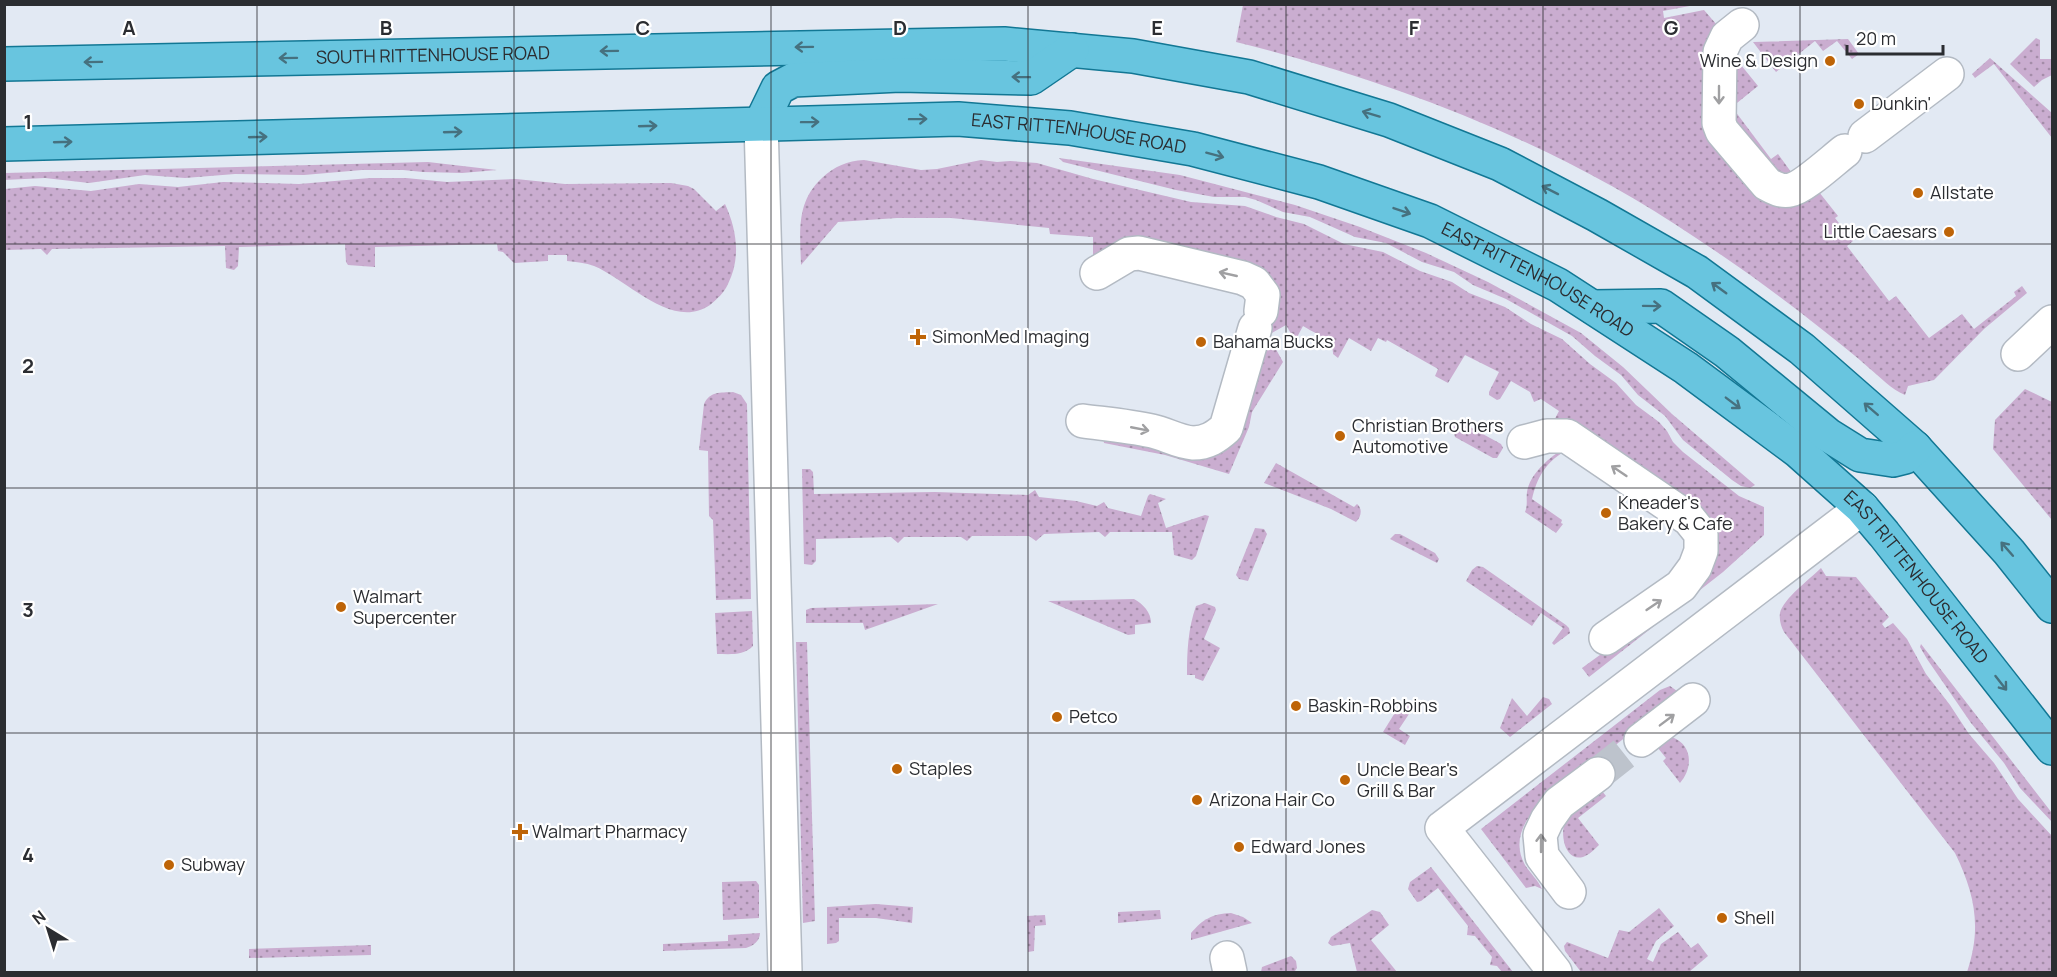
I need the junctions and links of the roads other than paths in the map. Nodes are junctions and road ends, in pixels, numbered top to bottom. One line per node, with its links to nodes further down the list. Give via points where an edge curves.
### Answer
1 (1742, 25): 4 (lane, one-way to 4, via 1727,37 1720,52 1719,123 1767,184 1777,189 1799,187)
2 (1072, 50): 3 (main road, SOUTH RITTENHOUSE ROAD, one-way to 3, via 1004,44); 5 (main road, one-way to 5, via 1031,78 900,75 794,80 778,88); 13 (main road, one-way to 2, via 1802,349 1697,272 1500,164 1389,120 1249,77 1133,56)
3 (4, 64)
4 (1947, 74)
5 (761, 123): 6 (main road, one-way to 5); 8 (main road, EAST RITTENHOUSE ROAD, one-way to 8, via 958,118 1070,128 1193,149 1319,182 1430,221 1558,285); 22 (lane)
6 (4, 144)
7 (1097, 273): 11 (lane, one-way to 7, via 1138,428 1194,443 1213,439 1226,428 1263,295 1249,280 1139,253 1129,254)
8 (1593, 307): 13 (main road, one-way to 13, via 1662,306 1727,352 1828,435 1860,455 1893,460); 14 (main road, EAST RITTENHOUSE ROAD, one-way to 14, via 1686,368 1789,445)
9 (2052, 322): 10 (lane)
10 (2018, 354)
11 (1083, 421)
12 (1524, 442): 16 (lane, one-way to 12, via 1682,586 1701,551 1701,534 1689,519 1567,436)
13 (1916, 448): 15 (main road, one-way to 13)
14 (1862, 508): 19 (main road, EAST RITTENHOUSE ROAD, one-way to 19); 23 (lane, via 1442,828)
15 (2052, 606)
16 (1606, 638)
17 (1693, 700): 18 (lane, one-way to 17)
18 (1641, 740)
19 (2052, 748)
20 (1598, 774): 21 (lane, one-way to 20, via 1542,856 1540,835 1559,803)
21 (1569, 892)
22 (785, 971)
23 (1555, 972)

